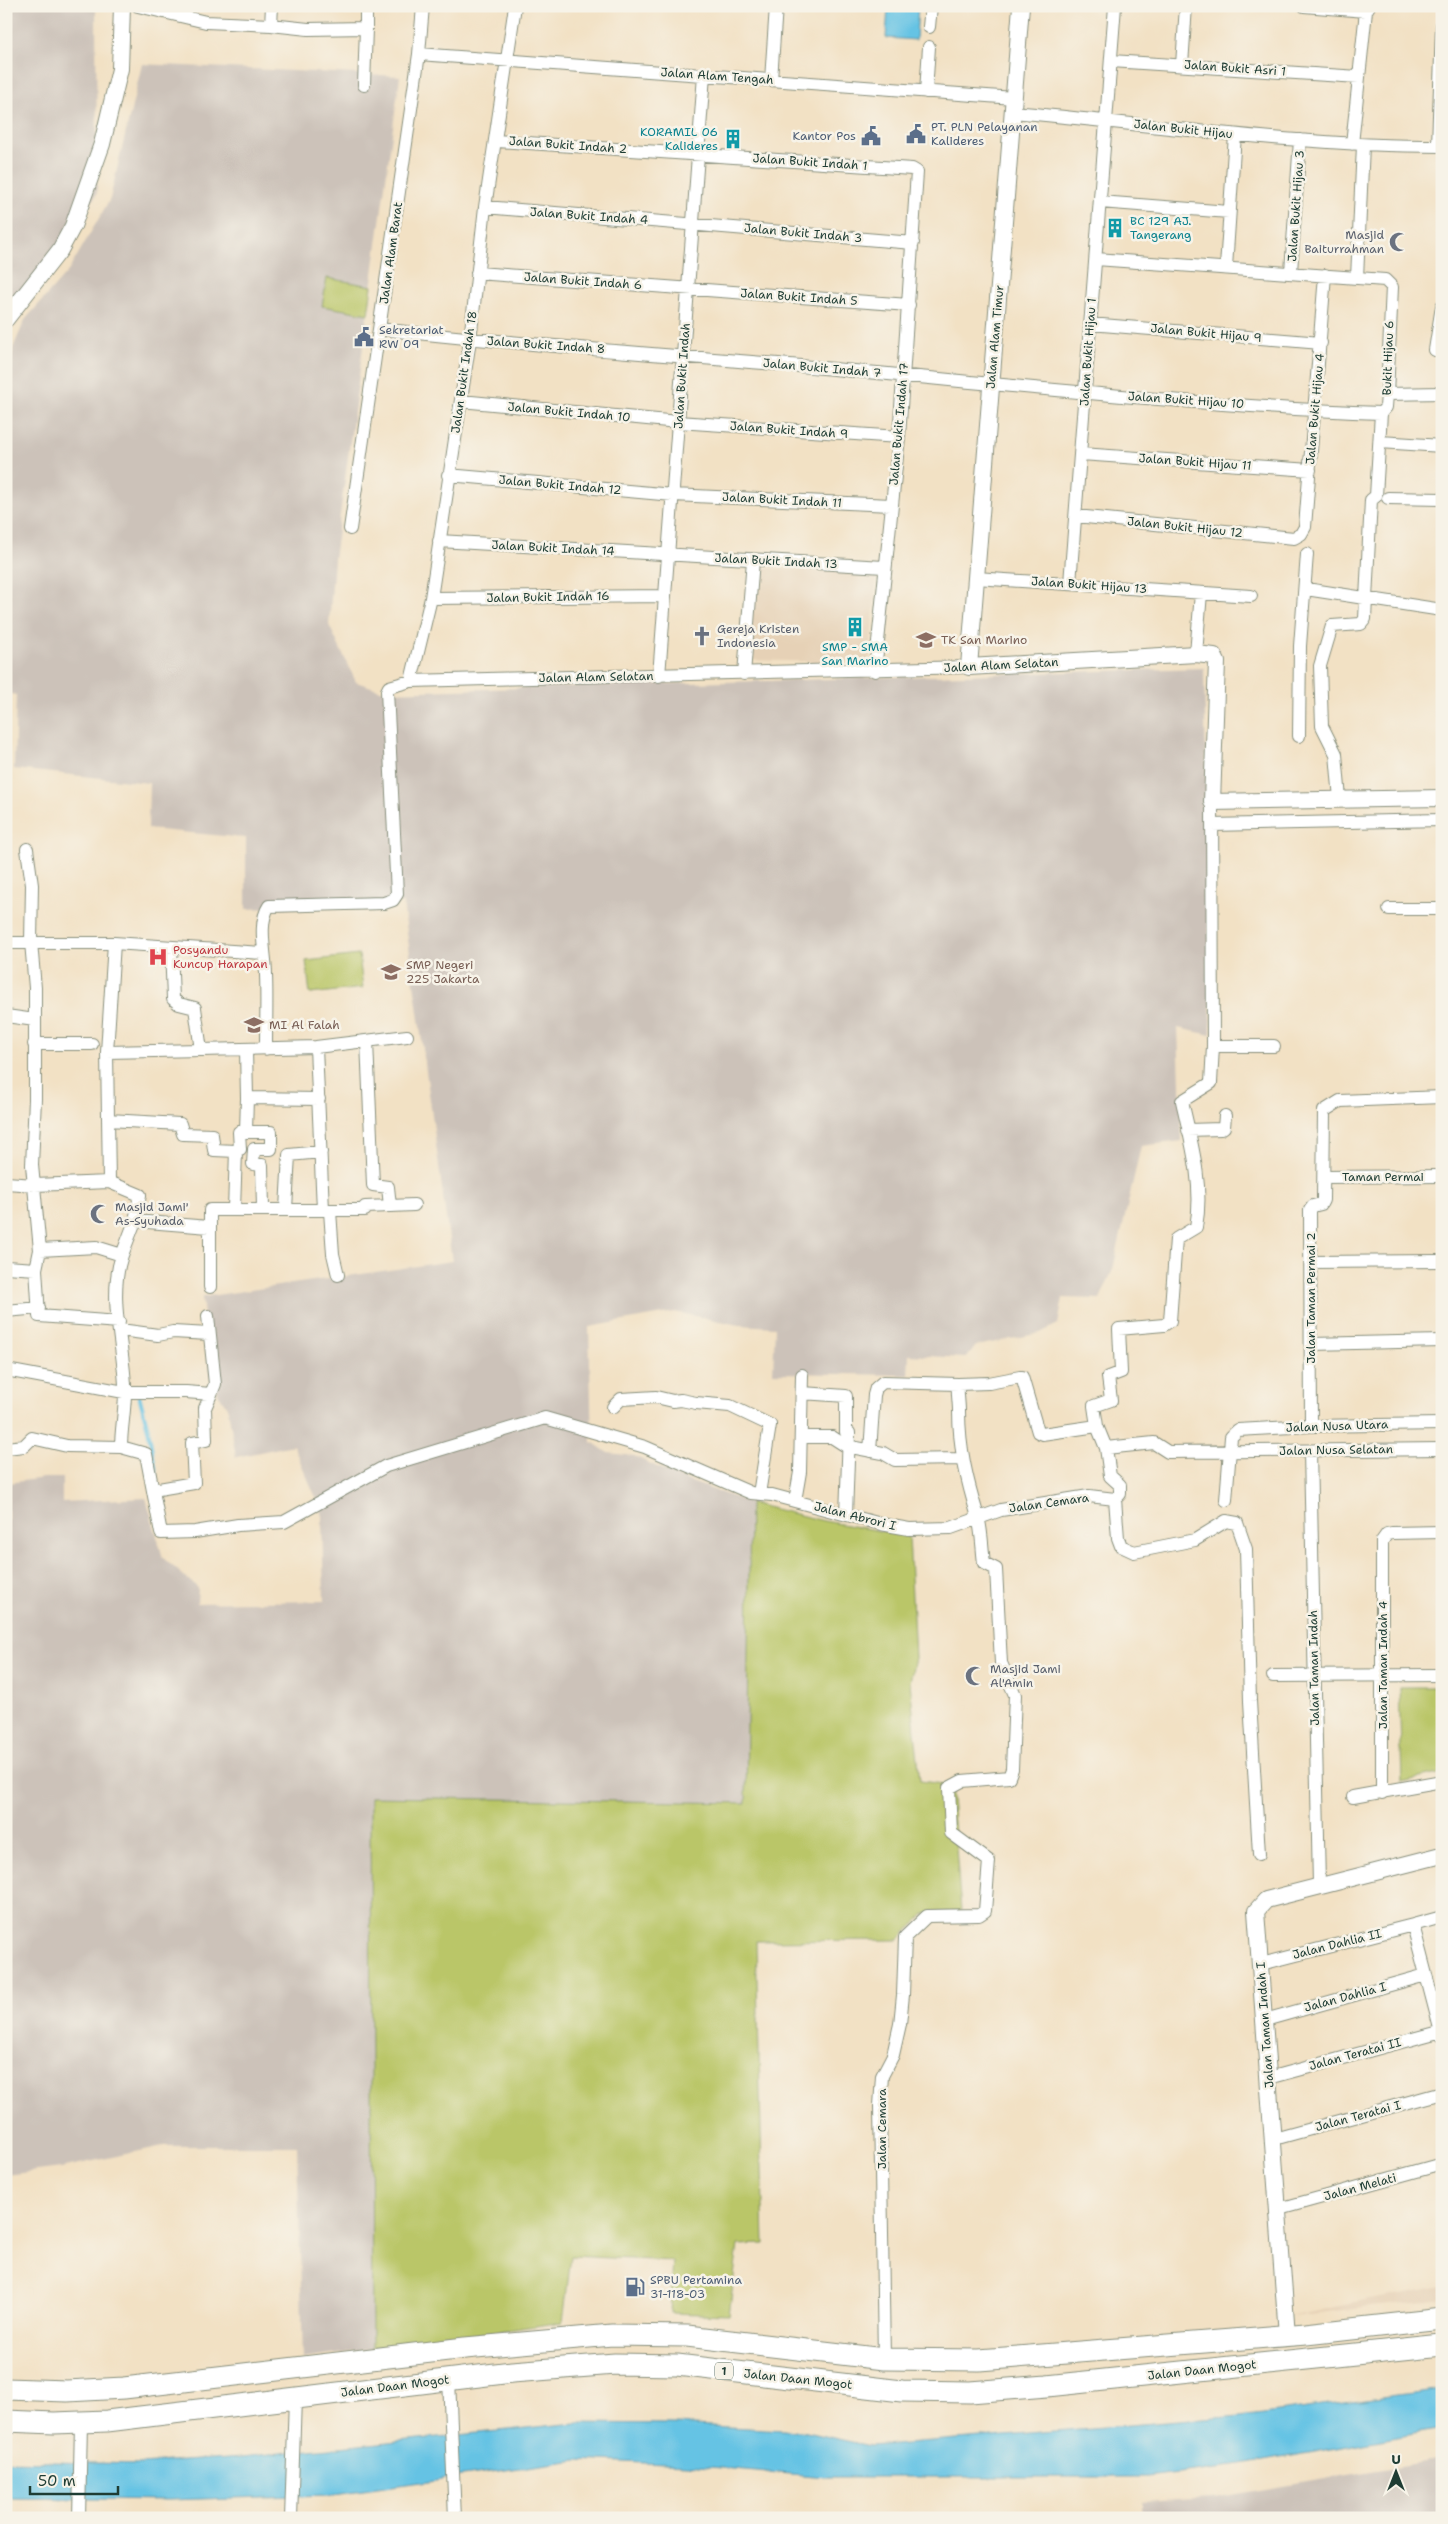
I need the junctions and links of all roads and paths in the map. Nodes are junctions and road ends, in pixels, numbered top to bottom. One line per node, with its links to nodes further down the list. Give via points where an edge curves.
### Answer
1 (122, 6): 53 (street, via 120,69 102,144 73,226 60,250)
2 (138, 6): 14 (street, via 206,22)
3 (272, 6): 14 (street)
4 (366, 6): 17 (street)
5 (423, 6): 20 (street, Jalan Alam Barat)
6 (515, 6): 21 (street, Jalan Bukit Indah 18)
7 (776, 6): 26 (street)
8 (930, 6): 16 (street)
9 (1022, 6): 30 (street, Jalan Alam Timur)
10 (1115, 6): 22 (street, Jalan Bukit Hijau 1)
11 (1186, 6): 23 (street)
12 (1304, 6): 13 (street)
13 (1368, 9): 25 (street)
14 (271, 25): 17 (street, via 308,29)
15 (1442, 25): 18 (street)
16 (929, 27)
17 (366, 28): 28 (street)
18 (1442, 29): 27 (street)
19 (929, 47): 29 (street)
20 (419, 54): 21 (street, Jalan Alam Tengah); 55 (street, Jalan Alam Barat)
21 (508, 61): 24 (street, Jalan Alam Tengah); 34 (street, Jalan Bukit Indah 18)
22 (1111, 61): 23 (street, Jalan Bukit Asri 1); 31 (street, Jalan Bukit Hijau 1)
23 (1182, 65): 25 (street, Jalan Bukit Asri 1)
24 (704, 76): 26 (street, Jalan Alam Tengah); 37 (street, Jalan Bukit Indah)
25 (1359, 77): 35 (street)
26 (770, 80): 29 (street, Jalan Alam Tengah)
27 (1441, 82): 36 (street)
28 (364, 85)
29 (926, 92): 30 (street, Jalan Alam Tengah)
30 (1014, 105): 31 (street, Jalan Bukit Hijau); 61 (street, Jalan Alam Timur)
31 (1106, 121): 32 (street, Jalan Bukit Hijau); 39 (street, Jalan Bukit Hijau 1)
32 (1235, 135): 33 (street, Jalan Bukit Hijau); 41 (street)
33 (1300, 140): 35 (street, Jalan Bukit Hijau); 46 (street, Jalan Bukit Hijau 3)
34 (496, 141): 37 (street, Jalan Bukit Indah 2); 40 (street, Jalan Bukit Indah 18)
35 (1358, 144): 36 (street, Jalan Bukit Hijau); 49 (street)
36 (1440, 146)
37 (698, 154): 38 (street, Jalan Bukit Indah 1, via 912,169); 42 (street, Jalan Bukit Indah)
38 (918, 176): 43 (street, Jalan Bukit Indah 17)
39 (1100, 202): 41 (street); 44 (street, Jalan Bukit Hijau 1)
40 (485, 207): 42 (street, Jalan Bukit Indah 4); 47 (street, Jalan Bukit Indah 18)
41 (1229, 212): 45 (street)
42 (693, 224): 43 (street, Jalan Bukit Indah 3); 50 (street, Jalan Bukit Indah)
43 (914, 243): 51 (street, Jalan Bukit Indah 17)
44 (1096, 259): 45 (street, Bukit Hijau 6); 54 (street, Jalan Bukit Hijau 1)
45 (1226, 267): 46 (street, Bukit Hijau 6)
46 (1291, 272): 48 (street, Bukit Hijau 6)
47 (478, 273): 50 (street, Jalan Bukit Indah 6); 56 (street, Jalan Bukit Indah 18)
48 (1325, 275): 49 (street, Bukit Hijau 6); 57 (street, Jalan Bukit Hijau 4)
49 (1356, 278): 64 (street, Bukit Hijau 6, via 1385,280 1392,287)
50 (688, 290): 51 (street, Jalan Bukit Indah 5); 59 (street, Jalan Bukit Indah)
51 (909, 305): 60 (street, Jalan Bukit Indah 17)
52 (1442, 306): 58 (street)
53 (6, 319)
54 (1090, 324): 57 (street, Jalan Bukit Hijau 9); 62 (street, Jalan Bukit Hijau 1)
55 (380, 329): 56 (street, Jalan Bukit Indah 8); 80 (street, Jalan Alam Barat)
56 (470, 340): 59 (street, Jalan Bukit Indah 8); 65 (street, Jalan Bukit Indah 18)
57 (1321, 343): 66 (street, Jalan Bukit Hijau 4)
58 (1439, 350)
59 (683, 356): 60 (street, Jalan Bukit Indah 7); 68 (street, Jalan Bukit Indah)
60 (904, 376): 61 (street, Jalan Bukit Indah 7); 69 (street, Jalan Bukit Indah 17)
61 (991, 384): 62 (street, Jalan Bukit Hijau 10); 87 (street, Jalan Alam Timur)
62 (1085, 393): 66 (street, Jalan Bukit Hijau 10); 72 (street, Jalan Bukit Hijau 1)
63 (1442, 393): 64 (street)
64 (1387, 394): 67 (street, Bukit Hijau 6, via 1386,407)
65 (461, 401): 68 (street, Jalan Bukit Indah 10); 74 (street, Jalan Bukit Indah 18)
66 (1316, 410): 67 (street, Jalan Bukit Hijau 10); 73 (street, Jalan Bukit Hijau 4)
67 (1381, 413): 70 (street, Bukit Hijau 6)
68 (678, 422): 69 (street, Jalan Bukit Indah 9); 75 (street, Jalan Bukit Indah)
69 (899, 437): 78 (street, Jalan Bukit Indah 17)
70 (1380, 442): 71 (street); 76 (street, Bukit Hijau 6)
71 (1442, 446)
72 (1080, 454): 73 (street, Jalan Bukit Hijau 11); 79 (street, Jalan Bukit Hijau 1)
73 (1310, 470): 81 (street, Jalan Bukit Hijau 4, via 1304,527)
74 (448, 474): 75 (street, Jalan Bukit Indah 12); 82 (street, Jalan Bukit Indah 18)
75 (673, 495): 78 (street, Jalan Bukit Indah 11); 84 (street, Jalan Bukit Indah)
76 (1382, 497): 77 (street); 93 (street, Bukit Hijau 6, via 1371,500)
77 (1442, 499)
78 (891, 506): 86 (street, Jalan Bukit Indah 17)
79 (1076, 516): 81 (street, Jalan Bukit Hijau 12); 88 (street, Jalan Bukit Hijau 1)
80 (350, 529)
81 (1294, 538)
82 (438, 542): 84 (street, Jalan Bukit Indah 14); 94 (street, Jalan Bukit Indah 18)
83 (1307, 554): 89 (street)
84 (668, 556): 85 (street, Jalan Bukit Indah 13); 91 (street, Jalan Bukit Indah)
85 (753, 560): 86 (street, Jalan Bukit Indah 13); 99 (street)
86 (884, 567): 98 (street, Jalan Bukit Indah 17)
87 (976, 578): 88 (street, Jalan Bukit Hijau 13); 97 (street, Jalan Alam Timur)
88 (1070, 583): 90 (street, Jalan Bukit Hijau 13)
89 (1306, 589): 93 (street); 102 (street, via 1300,646)
90 (1201, 593): 92 (street, Jalan Bukit Hijau 13); 96 (street)
91 (665, 596): 94 (street, Jalan Bukit Indah 16); 100 (street, Jalan Bukit Indah)
92 (1251, 596)
93 (1365, 596): 95 (street); 103 (street, Bukit Hijau 6, via 1365,619 1361,624 1332,626 1320,666 1322,726 1336,754)
94 (431, 598): 101 (street, Jalan Bukit Indah 18)
95 (1442, 610)
96 (1196, 654): 97 (street, Jalan Alam Selatan); 105 (street, Jalan Alam Selatan, via 1214,656 1217,662)
97 (969, 667): 98 (street, Jalan Alam Selatan)
98 (874, 671): 99 (street, Jalan Alam Selatan)
99 (744, 674): 100 (street, Jalan Alam Selatan)
100 (659, 676): 101 (street, Jalan Alam Selatan)
101 (411, 681): 115 (street, Jalan Alam Selatan, via 395,684 386,691 397,894 393,900 384,903 268,906)
102 (1299, 736)
103 (1340, 798): 104 (street); 105 (street)
104 (1442, 798)
105 (1212, 802): 107 (street)
106 (1442, 820): 107 (street)
107 (1212, 825): 122 (street)
108 (27, 849): 111 (street, via 32,885)
109 (1389, 909): 110 (street)
110 (1442, 909)
111 (31, 942): 112 (street); 113 (street); 117 (street)
112 (6, 943)
113 (114, 943): 114 (street); 128 (street)
114 (171, 947): 115 (street); 127 (street, via 174,998 179,1004 195,1008)
115 (263, 953): 126 (street)
116 (6, 1016): 117 (street)
117 (35, 1020): 120 (street)
118 (407, 1036): 119 (street)
119 (367, 1041): 124 (street); 144 (street, via 373,1185 388,1187)
120 (34, 1044): 121 (street); 142 (street, via 32,1165)
121 (92, 1044)
122 (1213, 1046): 123 (street); 134 (street, via 1211,1083 1182,1101)
123 (1274, 1046)
124 (316, 1047): 126 (street); 131 (street)
125 (246, 1049): 126 (street); 127 (street); 130 (street)
126 (266, 1049)
127 (201, 1050): 128 (street)
128 (107, 1052): 133 (street)
129 (1442, 1097): 139 (street, via 1340,1101 1324,1111)
130 (247, 1098): 131 (street); 135 (street)
131 (318, 1099): 137 (street)
132 (1225, 1116): 134 (street, via 1221,1130)
133 (109, 1120): 136 (street, via 180,1124 183,1134 212,1136 213,1150); 141 (street)
134 (1188, 1130): 174 (street, via 1197,1181 1198,1213 1196,1227 1176,1239 1170,1321 1164,1325 1119,1329 1121,1372 1108,1377 1110,1400 1094,1406)
135 (246, 1131): 136 (street, via 240,1132 240,1149); 146 (street, via 271,1133 271,1149 254,1149 253,1164 262,1166)
136 (236, 1151): 145 (street)
137 (321, 1152): 147 (street, via 292,1154 287,1158); 148 (street)
138 (1442, 1176): 139 (street, Taman Permai)
139 (1324, 1177): 154 (street, Jalan Taman Permai 2, via 1323,1200 1310,1210)
140 (6, 1183): 142 (street)
141 (114, 1184): 142 (street); 149 (street, via 140,1195)
142 (35, 1186): 151 (street)
143 (414, 1205): 144 (street)
144 (390, 1206): 148 (street)
145 (234, 1209): 146 (street); 150 (street, via 210,1210)
146 (263, 1209): 147 (street)
147 (286, 1209): 148 (street)
148 (326, 1210): 157 (street)
149 (135, 1221): 150 (street); 152 (street)
150 (209, 1227): 158 (street)
151 (40, 1250): 152 (street, via 96,1247); 156 (street)
152 (122, 1255): 162 (street, via 117,1288)
153 (1442, 1261): 154 (street)
154 (1310, 1262): 165 (street, Jalan Taman Permai 2)
155 (6, 1267): 156 (street)
156 (36, 1269): 159 (street)
157 (338, 1275)
158 (210, 1287)
159 (39, 1308): 160 (street); 162 (street, via 40,1316 51,1319 75,1318)
160 (6, 1312)
161 (208, 1316): 163 (street)
162 (119, 1326): 163 (street, via 158,1335 174,1332); 169 (street)
163 (208, 1334): 171 (street, via 215,1384)
164 (1442, 1341): 165 (street)
165 (1311, 1344): 175 (street, Jalan Taman Permai 2)
166 (6, 1370): 169 (street)
167 (802, 1375): 170 (street)
168 (958, 1384): 174 (street, via 1022,1377 1038,1432); 182 (street, via 880,1384 871,1409); 185 (street)
169 (130, 1390): 171 (street); 177 (street)
170 (802, 1393): 176 (street); 178 (street, via 846,1396 846,1432 849,1433)
171 (212, 1394): 186 (street, via 205,1408 206,1440 192,1443 194,1483)
172 (613, 1407): 187 (street, via 621,1399 656,1397 731,1406 770,1425)
173 (1442, 1424): 175 (street, Jalan Nusa Utara)
174 (1097, 1426): 180 (street)
175 (1311, 1426): 184 (street, Jalan Nusa Utara, via 1233,1433)
176 (802, 1437): 178 (street, via 832,1437); 190 (street)
177 (121, 1447): 179 (street, via 67,1446 32,1438 24,1446); 186 (street, via 146,1454)
178 (850, 1447): 182 (street); 191 (street)
179 (6, 1448)
180 (1106, 1448): 184 (street, Jalan Nusa Selatan, via 1154,1443 1168,1452); 188 (street, via 1110,1476 1120,1484 1120,1494)
181 (1442, 1448): 183 (street, Jalan Nusa Selatan)
182 (870, 1450): 185 (street, via 895,1460)
183 (1310, 1451): 184 (street, Jalan Nusa Selatan); 197 (street, Jalan Taman Indah)
184 (1229, 1452): 189 (street)
185 (962, 1460): 192 (street, via 967,1468)
186 (156, 1490): 187 (street, Jalan Abrori I, via 165,1533 284,1522 386,1466 545,1418 645,1447)
187 (760, 1494): 190 (street, Jalan Abrori I)
188 (1115, 1499): 192 (street, Jalan Cemara, via 1089,1496); 201 (street, via 1118,1538 1121,1546 1134,1552 1196,1540 1226,1521 1237,1523 1246,1549 1250,1702)
189 (1226, 1500)
190 (796, 1501): 191 (street, Jalan Abrori I)
191 (846, 1515): 192 (street, Jalan Abrori I, via 909,1529 951,1528)
192 (978, 1517): 220 (street, Jalan Cemara, via 984,1563 996,1569 997,1574 1000,1663 1014,1695 1012,1769 1009,1777 962,1781 949,1788 952,1833 989,1861 983,1913 927,1916 905,1937 900,2024 893,2055 882,2076 880,2106)
193 (1442, 1532): 194 (street, Jalan Taman Indah 4, via 1392,1533 1384,1537)
194 (1383, 1675): 195 (street); 197 (street); 199 (street, Jalan Taman Indah 4)
195 (1442, 1675)
196 (1273, 1676): 197 (street)
197 (1315, 1676): 203 (street, Jalan Taman Indah)
198 (1442, 1781): 199 (street)
199 (1382, 1793): 200 (street)
200 (1353, 1797)
201 (1259, 1854)
202 (1442, 1856): 203 (street, Jalan Taman Indah I)
203 (1319, 1885): 206 (street, Jalan Taman Indah I, via 1266,1900 1258,1907)
204 (1442, 1917): 205 (street, Jalan Dahlia II)
205 (1413, 1925): 206 (street, Jalan Dahlia II); 207 (street)
206 (1261, 1964): 208 (street, Jalan Taman Indah I)
207 (1426, 1975): 208 (street, Jalan Dahlia I); 209 (street)
208 (1265, 2020): 210 (street, Jalan Taman Indah I)
209 (1441, 2032): 210 (street, Jalan Teratai II)
210 (1269, 2078): 212 (street, Jalan Taman Indah I)
211 (1442, 2093): 212 (street, Jalan Teratai I)
212 (1274, 2139): 214 (street, Jalan Taman Indah I)
213 (1442, 2164): 214 (street, Jalan Melati)
214 (1279, 2209): 216 (street, Jalan Taman Indah I)
215 (1442, 2319): 216 (highway)
216 (1287, 2335): 220 (highway, via 979,2360)
217 (761, 2344): 219 (highway); 221 (highway, via 767,2349 770,2362 762,2373); 224 (highway, via 651,2334 586,2336 124,2388 67,2391)
218 (1442, 2345): 223 (highway, Jalan Daan Mogot / 1, via 970,2392 902,2391)
219 (812, 2351): 220 (highway); 223 (highway, via 805,2353 798,2364 802,2377)
220 (884, 2358)
221 (755, 2375): 222 (highway, Jalan Daan Mogot / 1, via 677,2365 615,2364); 223 (highway, Jalan Daan Mogot / 1)
222 (449, 2379): 225 (highway, Jalan Daan Mogot / 1); 228 (street)
223 (808, 2381)
224 (6, 2389)
225 (294, 2407): 227 (highway, Jalan Daan Mogot / 1); 230 (street)
226 (6, 2421): 227 (highway, Jalan Daan Mogot / 1)
227 (81, 2423): 229 (street)
228 (454, 2513)
229 (79, 2518)
230 (291, 2518)

